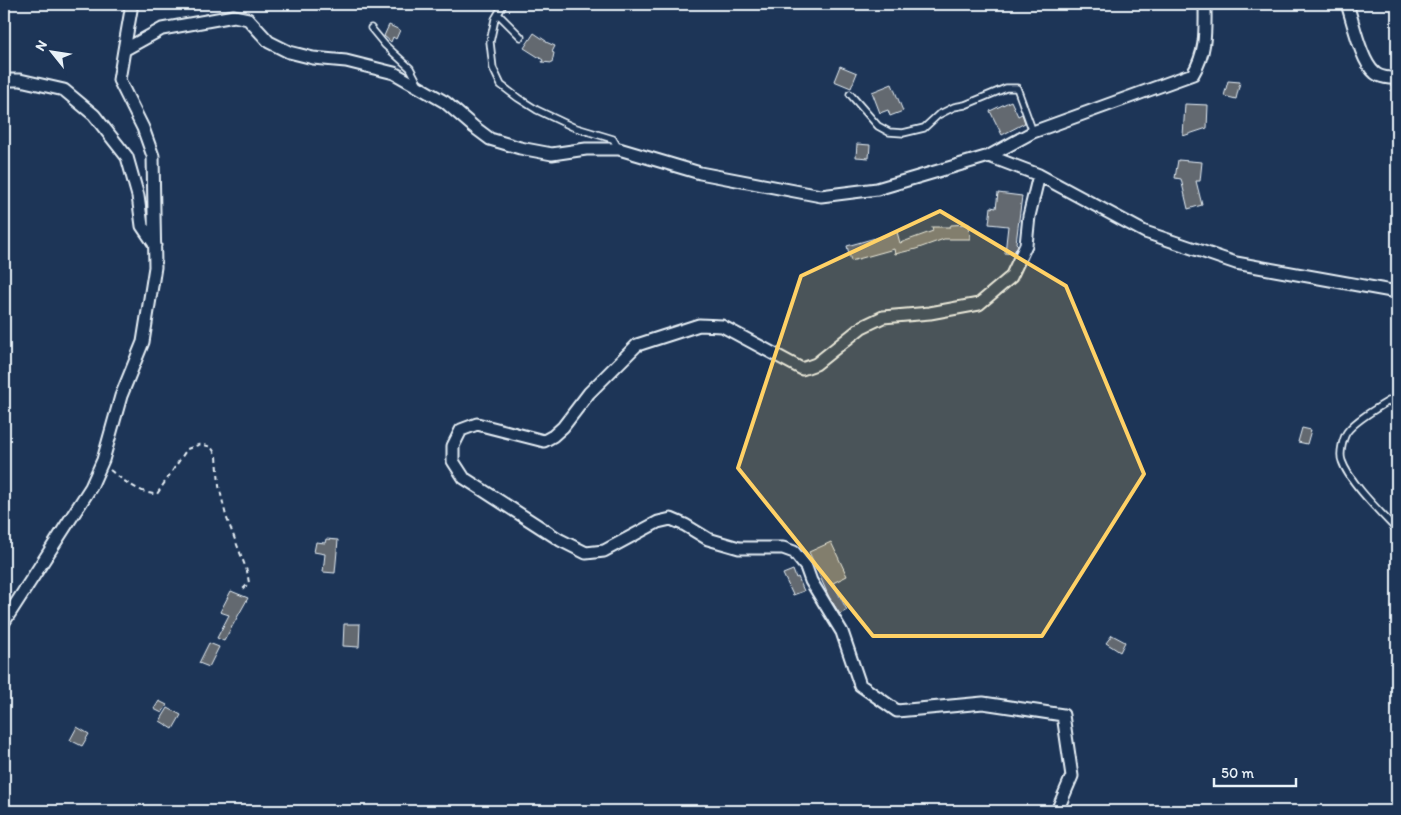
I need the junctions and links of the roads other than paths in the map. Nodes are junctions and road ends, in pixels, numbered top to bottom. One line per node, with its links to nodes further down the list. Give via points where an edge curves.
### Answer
1 (129, 4): 8 (street, via 131,10)
2 (501, 4): 5 (lane)
3 (1205, 4): 13 (street, via 1204,46 1193,74)
4 (1347, 4): 9 (street, via 1366,63 1376,74)
5 (498, 14): 7 (lane); 14 (lane, via 490,42 493,68 501,85 537,110 613,139)
6 (370, 28): 11 (lane, via 410,68)
7 (521, 36)
8 (124, 50): 11 (street, via 162,29 234,16 248,19 269,42 289,52 394,73); 17 (street, via 119,80 153,156)
9 (1397, 78)
10 (4, 80): 17 (street, via 20,80 64,90 94,115 127,157 142,226)
11 (420, 89): 14 (street, via 445,102 490,139 552,154)
12 (850, 94): 13 (lane, via 878,126 889,132 903,133 924,128 938,115 954,107 1006,88 1017,88)
13 (1033, 132): 15 (street)
14 (619, 149): 15 (street, via 700,173 821,196 877,189)
15 (989, 156): 16 (street)
16 (1039, 175): 18 (street, via 1145,232 1236,263); 22 (street, via 1026,245 1011,277 979,304 883,317 862,328 816,364 802,369 722,326 699,325 637,345 589,393 563,426 544,441 477,424 461,430 453,446 453,461 464,478 560,540 586,553 604,551 658,522 671,519 708,539 739,548 783,548 794,552 806,567 842,632 860,685 897,711 983,703 1063,715 1072,776)
17 (155, 245): 21 (street, via 155,266 142,342 121,396 100,468)
18 (1396, 291)
19 (1397, 396): 20 (lane, via 1347,432 1341,461 1356,485)
20 (1397, 530)
21 (4, 622)
22 (1057, 811)

